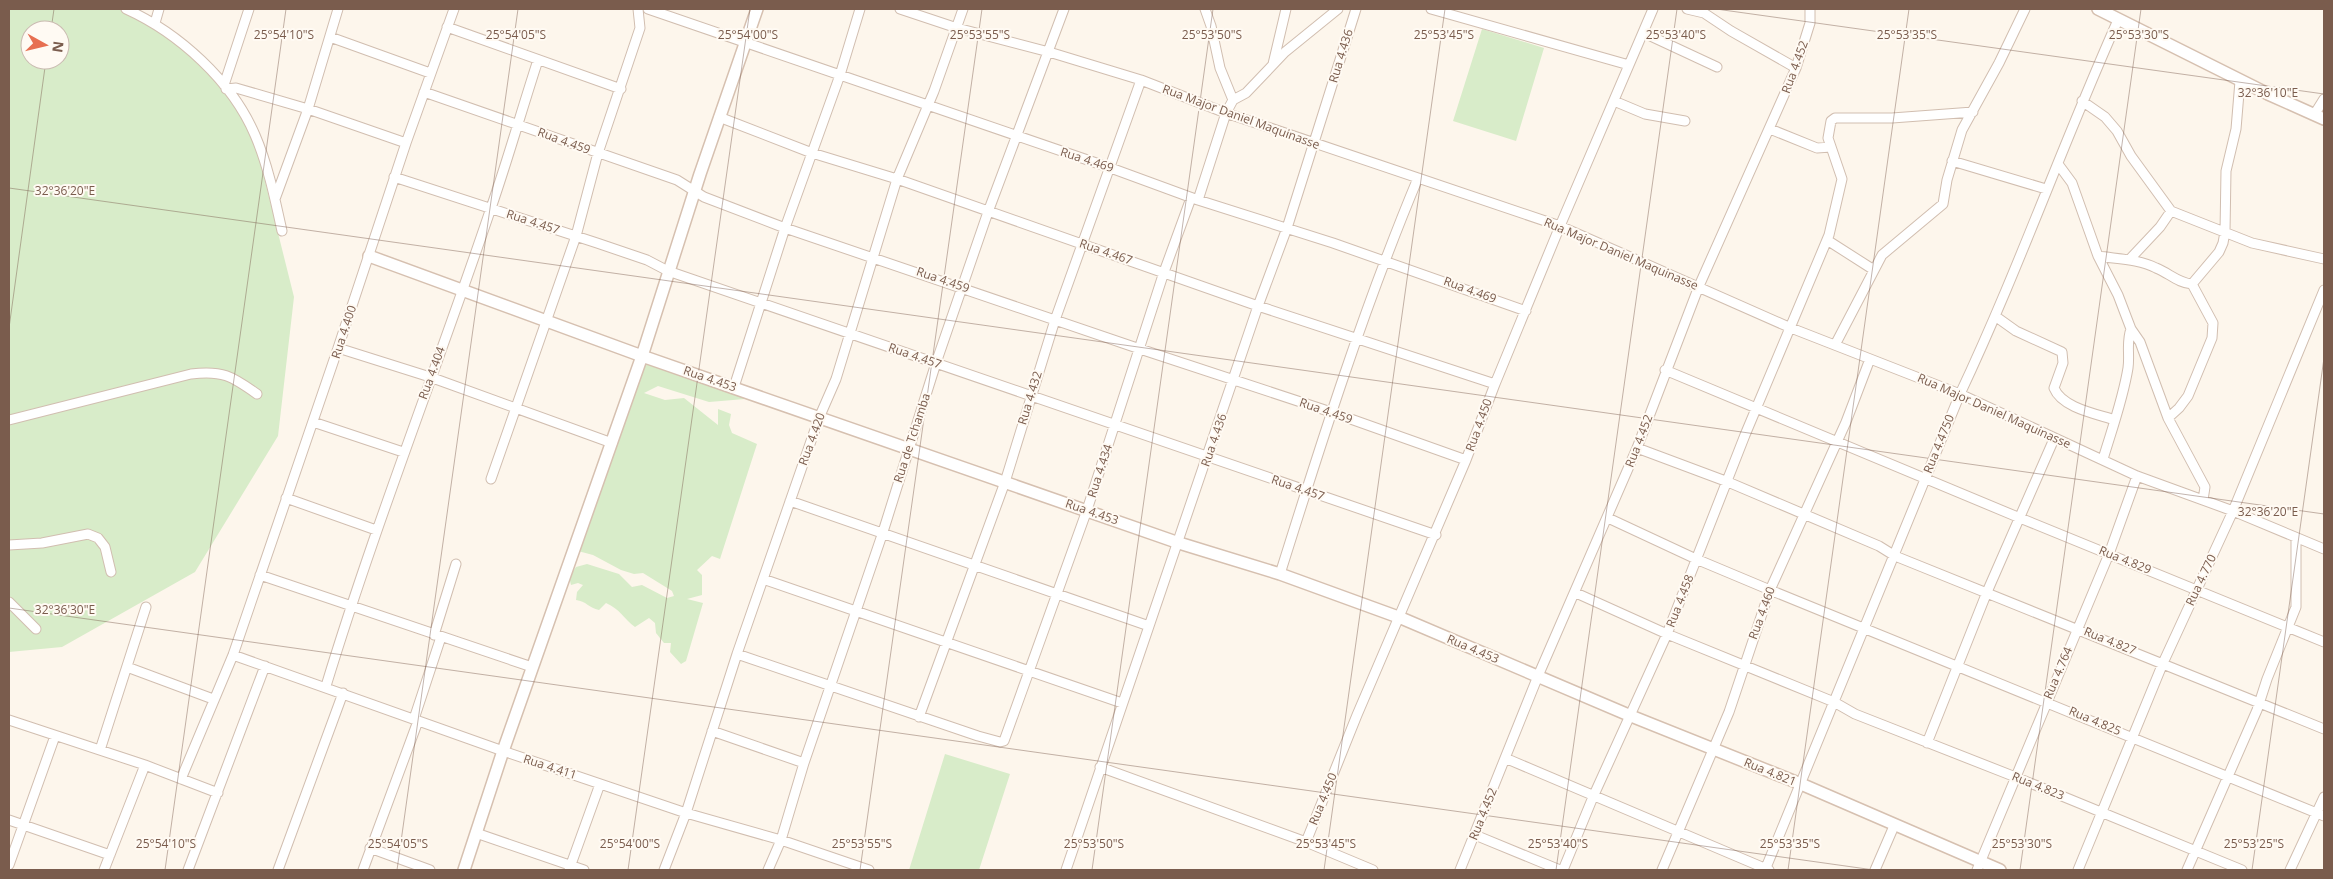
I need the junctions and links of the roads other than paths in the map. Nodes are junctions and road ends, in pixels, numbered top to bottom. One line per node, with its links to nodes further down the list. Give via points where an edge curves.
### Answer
1 (126, 9): 24 (street)
2 (160, 9): 24 (street)
3 (249, 9): 40 (street)
4 (338, 9): 28 (street)
5 (454, 9): 25 (street, Rua 4.400)
6 (638, 9): 41 (street, via 640,28)
7 (648, 9): 29 (street, Rua 4.469)
8 (757, 9): 29 (street)
9 (860, 9): 37 (street)
10 (900, 9): 26 (street, Rua Major Daniel Maquinasse)
11 (963, 9): 26 (street, Rua 4.420)
12 (1064, 9): 30 (street, Rua de Tchamba)
13 (1204, 9): 44 (street, via 1220,68)
14 (1286, 9): 32 (street)
15 (1338, 9): 32 (street)
16 (1356, 9): 58 (street, Rua 4.436)
17 (1430, 9): 33 (street)
18 (1653, 9): 27 (street, Rua 4.450)
19 (1687, 9): 35 (street, via 1704,12)
20 (1810, 9): 35 (street, Rua 4.452, via 1810,24)
21 (2025, 9): 49 (street)
22 (2098, 9): 23 (street)
23 (2118, 20): 39 (street); 46 (street, Rua 4.4750)
24 (155, 23): 40 (street, via 192,53)
25 (447, 27): 31 (street); 36 (street, Rua 4.400)
26 (957, 28): 30 (street, Rua Major Daniel Maquinasse); 47 (street, Rua 4.420)
27 (1644, 33): 33 (street, Rua 4.450); 34 (street)
28 (330, 38): 36 (street); 48 (street)
29 (746, 42): 37 (street, Rua 4.469); 51 (street)
30 (1049, 52): 38 (street, Rua Major Daniel Maquinasse); 56 (street, Rua de Tchamba)
31 (538, 60): 41 (street); 54 (street, Rua 4.404)
32 (1273, 64): 44 (street, via 1246,93)
33 (1629, 65): 45 (street, Rua 4.450)
34 (1717, 68)
35 (1796, 68): 55 (street, Rua 4.452)
36 (430, 73): 42 (street, Rua 4.400)
37 (840, 75): 47 (street, Rua 4.469); 60 (street)
38 (1141, 80): 50 (street, Rua Major Daniel Maquinasse); 64 (street, Rua 4.432)
39 (2240, 80): 52 (street); 79 (street, via 2236,128 2226,171)
40 (225, 87): 48 (street); 70 (street, via 256,136)
41 (621, 89): 61 (street)
42 (424, 92): 54 (street, Rua 4.459); 57 (street, Rua 4.400)
43 (2324, 99): 52 (street)
44 (1233, 100): 50 (street, Rua 4.434)
45 (1614, 101): 53 (street, via 1645,114); 75 (street, Rua 4.450)
46 (2082, 101): 63 (street, Rua 4.4750); 73 (street, via 2105,117 2117,131)
47 (927, 106): 56 (street, Rua 4.469); 67 (street, Rua 4.420)
48 (308, 109): 57 (street); 70 (street)
49 (1973, 112): 59 (street, Rua 4.458, via 1832,119 1828,127); 62 (street, via 1962,130)
50 (1226, 113): 58 (street, Rua Major Daniel Maquinasse); 71 (street, Rua 4.434)
51 (719, 117): 60 (street, Rua 4.467); 69 (street)
52 (2319, 117)
53 (1685, 121)
54 (518, 124): 61 (street, Rua 4.459); 72 (street, Rua 4.404)
55 (1770, 128): 59 (street, via 1817,148); 93 (street, Rua 4.452)
56 (1016, 137): 64 (street, Rua 4.469); 74 (street, Rua de Tchamba)
57 (406, 143): 65 (street, Rua 4.400)
58 (1315, 144): 66 (street, Rua Major Daniel Maquinasse); 77 (street, Rua 4.436)
59 (1831, 147): 81 (street, Rua 4.458, via 1842,179)
60 (812, 152): 67 (street, Rua 4.467); 76 (street)
61 (598, 153): 69 (street, Rua 4.459, via 677,180); 80 (street)
62 (1952, 161): 68 (street); 89 (street, via 1943,204 1882,255)
63 (2058, 164): 68 (street, Rua 4.4750); 85 (street, via 2072,183)
64 (1108, 167): 71 (street, Rua 4.469); 82 (street, Rua 4.432)
65 (394, 177): 72 (street, Rua 4.457); 83 (street, Rua 4.400)
66 (1418, 178): 75 (street, Rua Major Daniel Maquinasse); 88 (street)
67 (897, 179): 74 (street, Rua 4.467); 84 (street, Rua 4.420)
68 (2046, 189): 100 (street, Rua 4.4750)
69 (694, 191): 76 (street, Rua 4.459); 90 (street)
70 (276, 199): 78 (street)
71 (1194, 199): 77 (street, Rua 4.469); 91 (street, Rua 4.434)
72 (491, 208): 80 (street, Rua 4.457); 95 (street, Rua 4.404)
73 (2170, 211): 79 (street); 87 (street, via 2160,227)
74 (988, 212): 82 (street, Rua 4.467); 94 (street, Rua de Tchamba)
75 (1560, 226): 93 (street, Rua Major Daniel Maquinasse); 99 (street, Rua 4.450)
76 (785, 228): 84 (street, Rua 4.459); 97 (street)
77 (1287, 228): 88 (street, Rua 4.469); 98 (street, Rua 4.436)
78 (282, 231)
79 (2225, 232): 86 (street, via 2252,244); 92 (street, via 2219,252)
80 (576, 236): 90 (street, Rua 4.457, via 647,260); 101 (street)
81 (1827, 240): 89 (street); 103 (street, Rua 4.458)
82 (1082, 244): 91 (street, Rua 4.467); 102 (street, Rua 4.432)
83 (369, 256): 95 (street, Rua 4.453); 108 (street, Rua 4.400)
84 (872, 256): 94 (street, Rua 4.459); 105 (street, Rua 4.420)
85 (2098, 256): 87 (street); 104 (street)
86 (2324, 259)
87 (2129, 260): 92 (street, via 2156,267)
88 (1384, 261): 99 (street, Rua 4.469); 106 (street)
89 (1874, 270): 107 (street)
90 (668, 271): 97 (street, Rua 4.457); 110 (street)
91 (1164, 272): 98 (street, Rua 4.467); 109 (street, Rua 4.434)
92 (2192, 284): 125 (street, via 2213,323 2212,338 2188,396)
93 (1699, 286): 103 (street, Rua Major Daniel Maquinasse); 113 (street, Rua 4.452)
94 (962, 287): 102 (street, Rua 4.459); 112 (street, Rua de Tchamba)
95 (462, 292): 101 (street, Rua 4.453); 114 (street, Rua 4.404)
96 (2324, 294): 149 (street, Rua 4.770)
97 (762, 303): 105 (street, Rua 4.457); 117 (street)
98 (1258, 306): 106 (street, Rua 4.467); 115 (street, Rua 4.436)
99 (1526, 311): 116 (street, Rua 4.450)
100 (1995, 316): 119 (street, Rua 4.4750); 127 (street, via 2016,331 2062,352 2063,363 2054,388 2061,398)
101 (546, 320): 110 (street, Rua 4.453); 121 (street)
102 (1055, 320): 109 (street, Rua 4.459); 120 (street, Rua 4.432)
103 (1791, 328): 107 (street, Rua Major Daniel Maquinasse); 122 (street, Rua 4.458)
104 (2131, 330): 125 (street, via 2140,342); 127 (street, via 2128,338 2129,366)
105 (851, 334): 112 (street, Rua 4.457); 124 (street, Rua 4.420)
106 (1356, 337): 116 (street, Rua 4.467); 123 (street)
107 (1835, 345): 111 (street, Rua Major Daniel Maquinasse)
108 (338, 348): 114 (street); 128 (street, Rua 4.400)
109 (1140, 349): 115 (street, Rua 4.459); 129 (street, Rua 4.434)
110 (642, 356): 117 (street, Rua 4.453); 132 (street)
111 (1870, 359): 119 (street, Rua Major Daniel Maquinasse); 131 (street, Rua 4.460)
112 (936, 363): 120 (street, Rua 4.457); 134 (street, Rua de Tchamba)
113 (1665, 370): 122 (street, Rua 4.829); 133 (street, Rua 4.452)
114 (430, 377): 121 (street); 135 (street, Rua 4.404)
115 (1234, 381): 123 (street, Rua 4.459); 136 (street, Rua 4.436)
116 (1495, 384): 138 (street, Rua 4.450)
117 (734, 387): 124 (street, Rua 4.453)
118 (257, 394): 126 (street, via 238,380 213,372 191,374)
119 (1960, 394): 130 (street, Rua Major Daniel Maquinasse); 141 (street, Rua 4.4750)
120 (1031, 396): 129 (street, Rua 4.457); 142 (street, Rua 4.432)
121 (516, 407): 132 (street); 140 (street)
122 (1757, 408): 131 (street, Rua 4.829); 143 (street, Rua 4.458)
123 (1330, 412): 138 (street, Rua 4.459); 144 (street)
124 (819, 418): 134 (street, Rua 4.453); 147 (street, Rua 4.420)
125 (2168, 418): 146 (street, via 2205,487)
126 (9, 420)
127 (2115, 420): 137 (street)
128 (313, 422): 135 (street); 145 (street, Rua 4.400)
129 (1115, 424): 136 (street, Rua 4.457); 148 (street, Rua 4.434)
130 (2054, 438): 137 (street, Rua Major Daniel Maquinasse); 152 (street)
131 (1838, 441): 141 (street, Rua 4.829); 150 (street, Rua 4.460)
132 (612, 443): 195 (street)
133 (1637, 448): 143 (street, Rua 4.827); 151 (street, Rua 4.452)
134 (909, 449): 142 (street, Rua 4.453); 154 (street, Rua de Tchamba)
135 (403, 452): 153 (street, Rua 4.404)
136 (1208, 458): 144 (street, Rua 4.457); 157 (street, Rua 4.436)
137 (2103, 459): 139 (street, Rua Major Daniel Maquinasse)
138 (1466, 460): 155 (street, Rua 4.450)
139 (2138, 476): 146 (street, Rua Major Daniel Maquinasse); 160 (street, Rua 4.764)
140 (491, 479)
141 (1925, 479): 152 (street, Rua 4.829); 161 (street, Rua 4.4750)
142 (1005, 482): 148 (street, Rua 4.453); 164 (street, Rua 4.432)
143 (1728, 482): 150 (street, Rua 4.827); 162 (street, Rua 4.458)
144 (1306, 490): 155 (street, Rua 4.457); 166 (street)
145 (286, 498): 153 (street); 167 (street, Rua 4.400)
146 (2203, 500): 149 (street, Rua Major Daniel Maquinasse)
147 (790, 501): 154 (street); 168 (street, Rua 4.420)
148 (1087, 510): 157 (street, Rua 4.453); 173 (street, Rua 4.434)
149 (2233, 511): 156 (street, Rua Major Daniel Maquinasse); 169 (street, Rua 4.770)
150 (1805, 514): 161 (street, Rua 4.827); 170 (street, Rua 4.460)
151 (1608, 518): 162 (street, Rua 4.825); 172 (street, Rua 4.452)
152 (2020, 518): 160 (street, Rua 4.829); 171 (street)
153 (376, 530): 175 (street, Rua 4.404)
154 (882, 535): 164 (street); 177 (street, Rua de Tchamba)
155 (1436, 535): 178 (street, Rua 4.450)
156 (2296, 538): 159 (street, Rua Major Daniel Maquinasse); 180 (street, via 2296,607)
157 (1179, 543): 166 (street, Rua 4.453); 179 (street, Rua 4.436)
158 (9, 545): 165 (street, via 42,543 88,534 98,538 105,547)
159 (2324, 549)
160 (2110, 554): 169 (street, Rua 4.829); 182 (street, Rua 4.764)
161 (1895, 556): 171 (street, Rua 4.827); 181 (street, Rua 4.4750)
162 (1696, 559): 170 (street, Rua 4.825); 184 (street, Rua 4.458)
163 (456, 564): 185 (street)
164 (974, 567): 173 (street); 186 (street, Rua 4.432)
165 (111, 572)
166 (1280, 574): 178 (street, Rua 4.453)
167 (260, 575): 175 (street); 189 (street, Rua 4.400)
168 (763, 579): 177 (street); 188 (street, Rua 4.420)
169 (2197, 589): 180 (street, Rua 4.829); 190 (street, Rua 4.770)
170 (1770, 590): 181 (street, Rua 4.825); 191 (street, Rua 4.460)
171 (1987, 592): 182 (street, Rua 4.827); 193 (street)
172 (1576, 593): 184 (street, Rua 4.823); 197 (street, Rua 4.452)
173 (1055, 595): 179 (street); 196 (street, Rua 4.434)
174 (9, 602): 183 (street)
175 (350, 605): 185 (street); 198 (street, Rua 4.404)
176 (146, 607): 194 (street)
177 (856, 610): 186 (street); 199 (street, Rua de Tchamba)
178 (1400, 618): 197 (street, Rua 4.453); 240 (street, Rua 4.450)
179 (1149, 626): 205 (street, Rua 4.436)
180 (2288, 627): 187 (street, Rua 4.829); 204 (street)
181 (1864, 628): 193 (street, Rua 4.825); 203 (street, Rua 4.4750)
182 (2077, 628): 190 (street, Rua 4.827); 202 (street, Rua 4.764)
183 (36, 629)
184 (1668, 634): 191 (street, Rua 4.823); 207 (street, Rua 4.458)
185 (437, 636): 195 (street); 209 (street)
186 (946, 642): 196 (street); 206 (street, Rua 4.432)
187 (2324, 642)
188 (737, 654): 199 (street); 211 (street, Rua 4.420)
189 (233, 655): 192 (street, Rua 4.411); 201 (street, Rua 4.400)
190 (2163, 663): 204 (street, Rua 4.827); 213 (street, Rua 4.770)
191 (1745, 664): 203 (street, Rua 4.823); 215 (street, Rua 4.460)
192 (265, 666): 198 (street, Rua 4.411); 227 (street)
193 (1959, 666): 202 (street, Rua 4.825); 214 (street)
194 (127, 667): 201 (street); 216 (street)
195 (532, 667): 217 (street)
196 (1028, 669): 205 (street); 206 (street, Rua 4.434, via 1004,741 978,736)
197 (1538, 676): 207 (street, Rua 4.821); 218 (street, Rua 4.452)
198 (326, 686): 200 (street, Rua 4.411)
199 (830, 687): 206 (street); 219 (street, Rua de Tchamba)
200 (343, 693): 209 (street, Rua 4.411); 249 (street)
201 (213, 699): 224 (street, Rua 4.400)
202 (2046, 701): 213 (street, Rua 4.825); 223 (street, Rua 4.764)
203 (1834, 702): 214 (street, Rua 4.823); 226 (street, Rua 4.4750)
204 (2259, 702): 210 (street, Rua 4.827); 222 (street)
205 (1122, 703): 221 (street, Rua 4.436)
206 (919, 716)
207 (1631, 716): 215 (street, Rua 4.821); 228 (street, Rua 4.458)
208 (9, 720): 212 (street)
209 (416, 720): 217 (street, Rua 4.411); 241 (street)
210 (2324, 729)
211 (712, 731): 219 (street); 231 (street, Rua 4.420)
212 (55, 736): 216 (street); 234 (street)
213 (2132, 737): 222 (street, Rua 4.825); 230 (street, Rua 4.770)
214 (1927, 744): 223 (street, Rua 4.823)
215 (1714, 749): 226 (street, Rua 4.821); 236 (street, Rua 4.460)
216 (100, 750): 220 (street)
217 (503, 751): 225 (street, Rua 4.411); 237 (street)
218 (1505, 758): 228 (street); 238 (street, Rua 4.452)
219 (804, 763): 239 (street, Rua de Tchamba)
220 (144, 765): 224 (street); 243 (street)
221 (1100, 767): 240 (street); 257 (street, Rua 4.436)
222 (2226, 776): 232 (street, Rua 4.825); 242 (street)
223 (2018, 778): 230 (street, Rua 4.823); 245 (street, Rua 4.764)
224 (180, 779): 227 (street)
225 (600, 784): 231 (street, Rua 4.411); 246 (street)
226 (1801, 784): 235 (street, Rua 4.821); 262 (street, Rua 4.4750)
227 (218, 793): 248 (street)
228 (1594, 797): 236 (street); 260 (street, Rua 4.458)
229 (2324, 797): 232 (street)
230 (2102, 812): 242 (street, Rua 4.823); 265 (street, Rua 4.770)
231 (686, 813): 239 (street, Rua 4.411); 254 (street, Rua 4.420)
232 (2321, 815): 268 (street)
233 (9, 820): 234 (street)
234 (22, 825): 243 (street); 244 (street)
235 (1894, 826): 245 (street, Rua 4.821); 263 (street)
236 (1679, 831): 261 (street, Rua 4.460); 262 (street)
237 (476, 833): 246 (street); 252 (street)
238 (1474, 835): 259 (street, Rua 4.452); 260 (street)
239 (780, 840): 255 (street, Rua de Tchamba); 256 (street, Rua 4.411)
240 (1306, 842): 258 (street)
241 (370, 848): 250 (street); 251 (street)
242 (2194, 850): 266 (street); 267 (street, Rua 4.823)
243 (110, 855): 247 (street)
244 (9, 865)
245 (1979, 866): 264 (street, Rua 4.821)
246 (570, 868): 253 (street)
247 (104, 870)
248 (188, 870)
249 (278, 870)
250 (362, 870)
251 (430, 870)
252 (464, 870)
253 (584, 870)
254 (664, 870)
255 (768, 870)
256 (869, 870)
257 (1066, 870)
258 (1373, 870)
259 (1460, 870)
260 (1561, 870)
261 (1662, 870)
262 (1767, 870)
263 (1876, 870)
264 (2000, 870)
265 (2078, 870)
266 (2187, 870)
267 (2242, 870)
268 (2290, 870)

